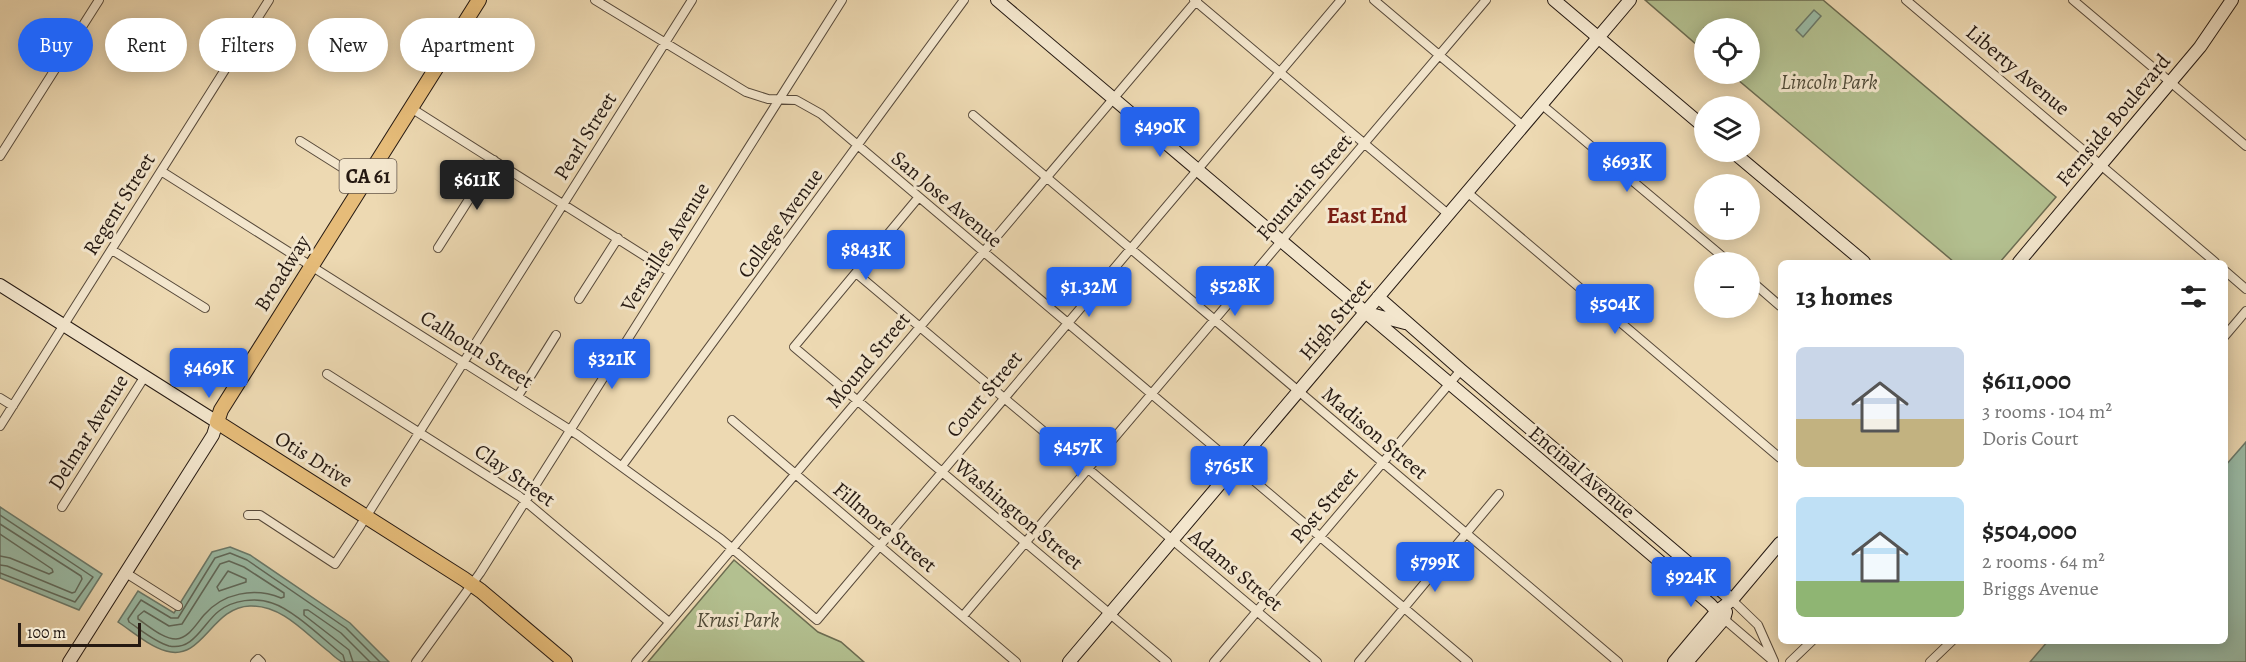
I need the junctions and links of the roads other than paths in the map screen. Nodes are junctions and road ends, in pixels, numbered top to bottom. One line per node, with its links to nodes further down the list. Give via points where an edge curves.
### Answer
1 (99, 0): 34 (street)
2 (269, 0): 39 (street, Regent Street)
3 (479, 0): 26 (main road, Broadway / CA 61)
4 (596, 0): 19 (street, San Jose Avenue)
5 (692, 0): 19 (street, Pearl Street)
6 (842, 0): 24 (street, Versailles Avenue)
7 (964, 0): 32 (street, College Avenue)
8 (997, 0): 23 (main road, Encinal Avenue)
9 (1341, 0): 21 (street, Court Street)
10 (1374, 0): 20 (street)
11 (1486, 0): 20 (street, Fountain Street)
12 (1554, 0): 18 (main road)
13 (1630, 0): 18 (main road, High Street)
14 (1906, 0): 37 (street, Liberty Avenue)
15 (2073, 0): 22 (street)
16 (2232, 0): 22 (main road, Fernside Boulevard)
17 (1196, 1): 21 (street); 23 (street, Mound Street)
18 (1598, 37): 25 (main road, High Street); 28 (main road)
19 (665, 43): 24 (street, San Jose Avenue, via 746,92); 44 (street, Pearl Street)
20 (1439, 55): 29 (street); 31 (street, Fountain Street)
21 (1280, 73): 31 (street); 38 (street, Court Street)
22 (2171, 83): 33 (street); 37 (main road, Fernside Boulevard)
23 (1113, 98): 38 (main road, Encinal Avenue); 40 (street, Mound Street)
24 (779, 99): 32 (street, San Jose Avenue, via 808,105); 57 (street, Versailles Avenue)
25 (1542, 104): 29 (main road, High Street); 51 (street)
26 (411, 108): 35 (street); 41 (main road, Broadway / CA 61)
27 (973, 115): 40 (street, Madison Street)
28 (1694, 119)
29 (1523, 126): 42 (main road, High Street)
30 (300, 141): 41 (street)
31 (1365, 144): 45 (street); 47 (street, Fountain Street)
32 (857, 146): 43 (street, San Jose Avenue); 97 (street, College Avenue)
33 (2246, 146)
34 (0, 156)
35 (494, 160): 44 (street); 48 (street)
36 (1745, 162): 53 (main road)
37 (2102, 164): 54 (main road, Fernside Boulevard); 55 (street, Liberty Avenue)
38 (1197, 170): 47 (main road, Encinal Avenue); 49 (street, Court Street)
39 (161, 171): 50 (street, Regent Street); 56 (street, Calhoun Street)
40 (1046, 178): 49 (street, Madison Street); 52 (street, Mound Street)
41 (365, 182): 56 (main road, Broadway / CA 61)
42 (1467, 192): 45 (main road, High Street); 94 (street)
43 (918, 198): 52 (street, San Jose Avenue); 58 (street)
44 (564, 204): 46 (street); 76 (street, Pearl Street)
45 (1448, 214): 63 (main road, High Street)
46 (618, 238): 57 (street); 64 (street)
47 (1282, 241): 68 (main road, Encinal Avenue); 69 (street, Fountain Street)
48 (438, 248)
49 (1129, 249): 69 (street, Madison Street); 70 (street, Court Street)
50 (112, 250): 66 (street); 72 (street, Regent Street)
51 (1717, 252)
52 (982, 253): 70 (street, San Jose Avenue); 73 (street, Mound Street)
53 (1862, 260)
54 (2021, 260)
55 (2214, 260)
56 (311, 266): 76 (street, Calhoun Street); 89 (main road, Broadway / CA 61)
57 (670, 272): 91 (street, Versailles Avenue)
58 (856, 273): 73 (street, Adams Street); 86 (street, Washington Street, via 794,347)
59 (2228, 273): 62 (street)
60 (0, 285): 72 (main road, Otis Drive)
61 (1760, 289): 65 (street)
62 (2246, 289)
63 (1378, 297): 68 (main road, High Street); 71 (main road, Encinal Avenue)
64 (579, 299)
65 (1778, 304)
66 (205, 308)
67 (2246, 311): 74 (street)
68 (1365, 312): 71 (main road, Encinal Avenue); 80 (main road, Encinal Avenue); 81 (main road, High Street)
69 (1214, 321): 81 (street, Madison Street); 82 (street, Fountain Street)
70 (1067, 324): 82 (street, San Jose Avenue); 85 (street, Court Street)
71 (1407, 324): 77 (main road, Encinal Avenue)
72 (63, 325): 79 (main road, Otis Drive); 87 (street, Regent Street)
73 (920, 327): 85 (street, Adams Street); 86 (street, Mound Street)
74 (2228, 333)
75 (556, 335): 83 (street)
76 (464, 362): 83 (street, Calhoun Street); 92 (street, Pearl Street)
77 (1461, 370): 80 (street, Post Street); 93 (main road, Encinal Avenue)
78 (327, 374): 92 (street, Clay Street)
79 (145, 376): 89 (main road, Otis Drive); 104 (street, Delmar Avenue)
80 (1449, 385): 95 (main road, Encinal Avenue); 96 (street, Post Street)
81 (1298, 392): 96 (street, Madison Street); 98 (main road, High Street)
82 (1151, 395): 98 (street, San Jose Avenue); 99 (street, Fountain Street)
83 (518, 396): 91 (street, Calhoun Street)
84 (0, 398): 87 (street)
85 (1004, 398): 99 (street, Adams Street); 100 (street, Court Street)
86 (857, 401): 100 (street, Washington Street); 101 (street, Mound Street)
87 (13, 406): 90 (street, Regent Street)
88 (732, 420): 101 (street, Fillmore Street)
89 (217, 422): 106 (main road, Otis Drive); 114 (main road, Broadway, via 213,435)
90 (0, 426)
91 (571, 430): 97 (street, Calhoun Street); 103 (street, Versailles Avenue)
92 (419, 433): 103 (street, Clay Street); 106 (street, Pearl Street)
93 (1547, 443): 95 (street); 116 (main road, Encinal Avenue)
94 (1778, 456)
95 (1535, 457): 121 (main road, Encinal Avenue)
96 (1384, 463): 107 (street, Madison Street); 108 (street, Post Street)
97 (622, 466): 113 (street, Calhoun Street)
98 (1236, 466): 108 (street, San Jose Avenue); 109 (main road, High Street)
99 (1088, 469): 109 (street, Adams Street); 110 (street, Fountain Street)
100 (942, 472): 110 (street, Washington Street); 112 (street, Court Street)
101 (795, 475): 112 (street, Fillmore Street); 113 (street, Mound Street)
102 (1500, 494): 107 (street)
103 (525, 501): 115 (street, Versailles Avenue); 124 (street, Clay Street)
104 (62, 507)
105 (248, 515): 106 (street, Pearl Street, via 260,515 334,564)
106 (366, 517): 115 (main road, Otis Drive)
107 (1467, 534): 118 (street); 141 (street, Madison Street)
108 (1320, 537): 118 (street, San Jose Avenue); 119 (street, Post Street)
109 (1172, 540): 119 (street, Adams Street); 120 (main road, High Street)
110 (1026, 543): 120 (street, Washington Street); 122 (street, Fountain Street)
111 (1778, 545): 116 (main road)
112 (880, 546): 122 (street, Fillmore Street); 123 (street, Court Street)
113 (732, 548): 123 (street, Calhoun Street); 124 (street, Mound Street)
114 (126, 573): 117 (street); 128 (main road, Broadway)
115 (472, 585): 131 (street, Versailles Avenue); 132 (main road, Otis Drive)
116 (1732, 600): 121 (main road); 127 (street, Encinal Avenue, via 1758,626)
117 (178, 606)
118 (1404, 609): 139 (street); 140 (street, San Jose Avenue)
119 (1257, 612): 137 (street, Post Street); 138 (street, Adams Street)
120 (1109, 614): 135 (main road, High Street); 136 (street, Washington Street)
121 (1720, 615): 127 (street, Encinal Avenue); 142 (main road); 143 (main road)
122 (963, 616): 134 (street, Fillmore Street)
123 (817, 620)
124 (669, 622): 133 (street, Mound Street)
125 (1809, 644): 144 (street)
126 (1949, 644): 145 (street)
127 (1774, 661)
128 (69, 662)
129 (255, 662): 130 (street)
130 (261, 662)
131 (416, 662)
132 (565, 662)
133 (636, 662)
134 (1016, 662)
135 (1069, 662)
136 (1167, 662)
137 (1214, 662)
138 (1317, 662)
139 (1359, 662)
140 (1467, 662)
141 (1618, 662)
142 (1674, 662)
143 (1687, 662)
144 (1790, 662)
145 (1930, 662)

